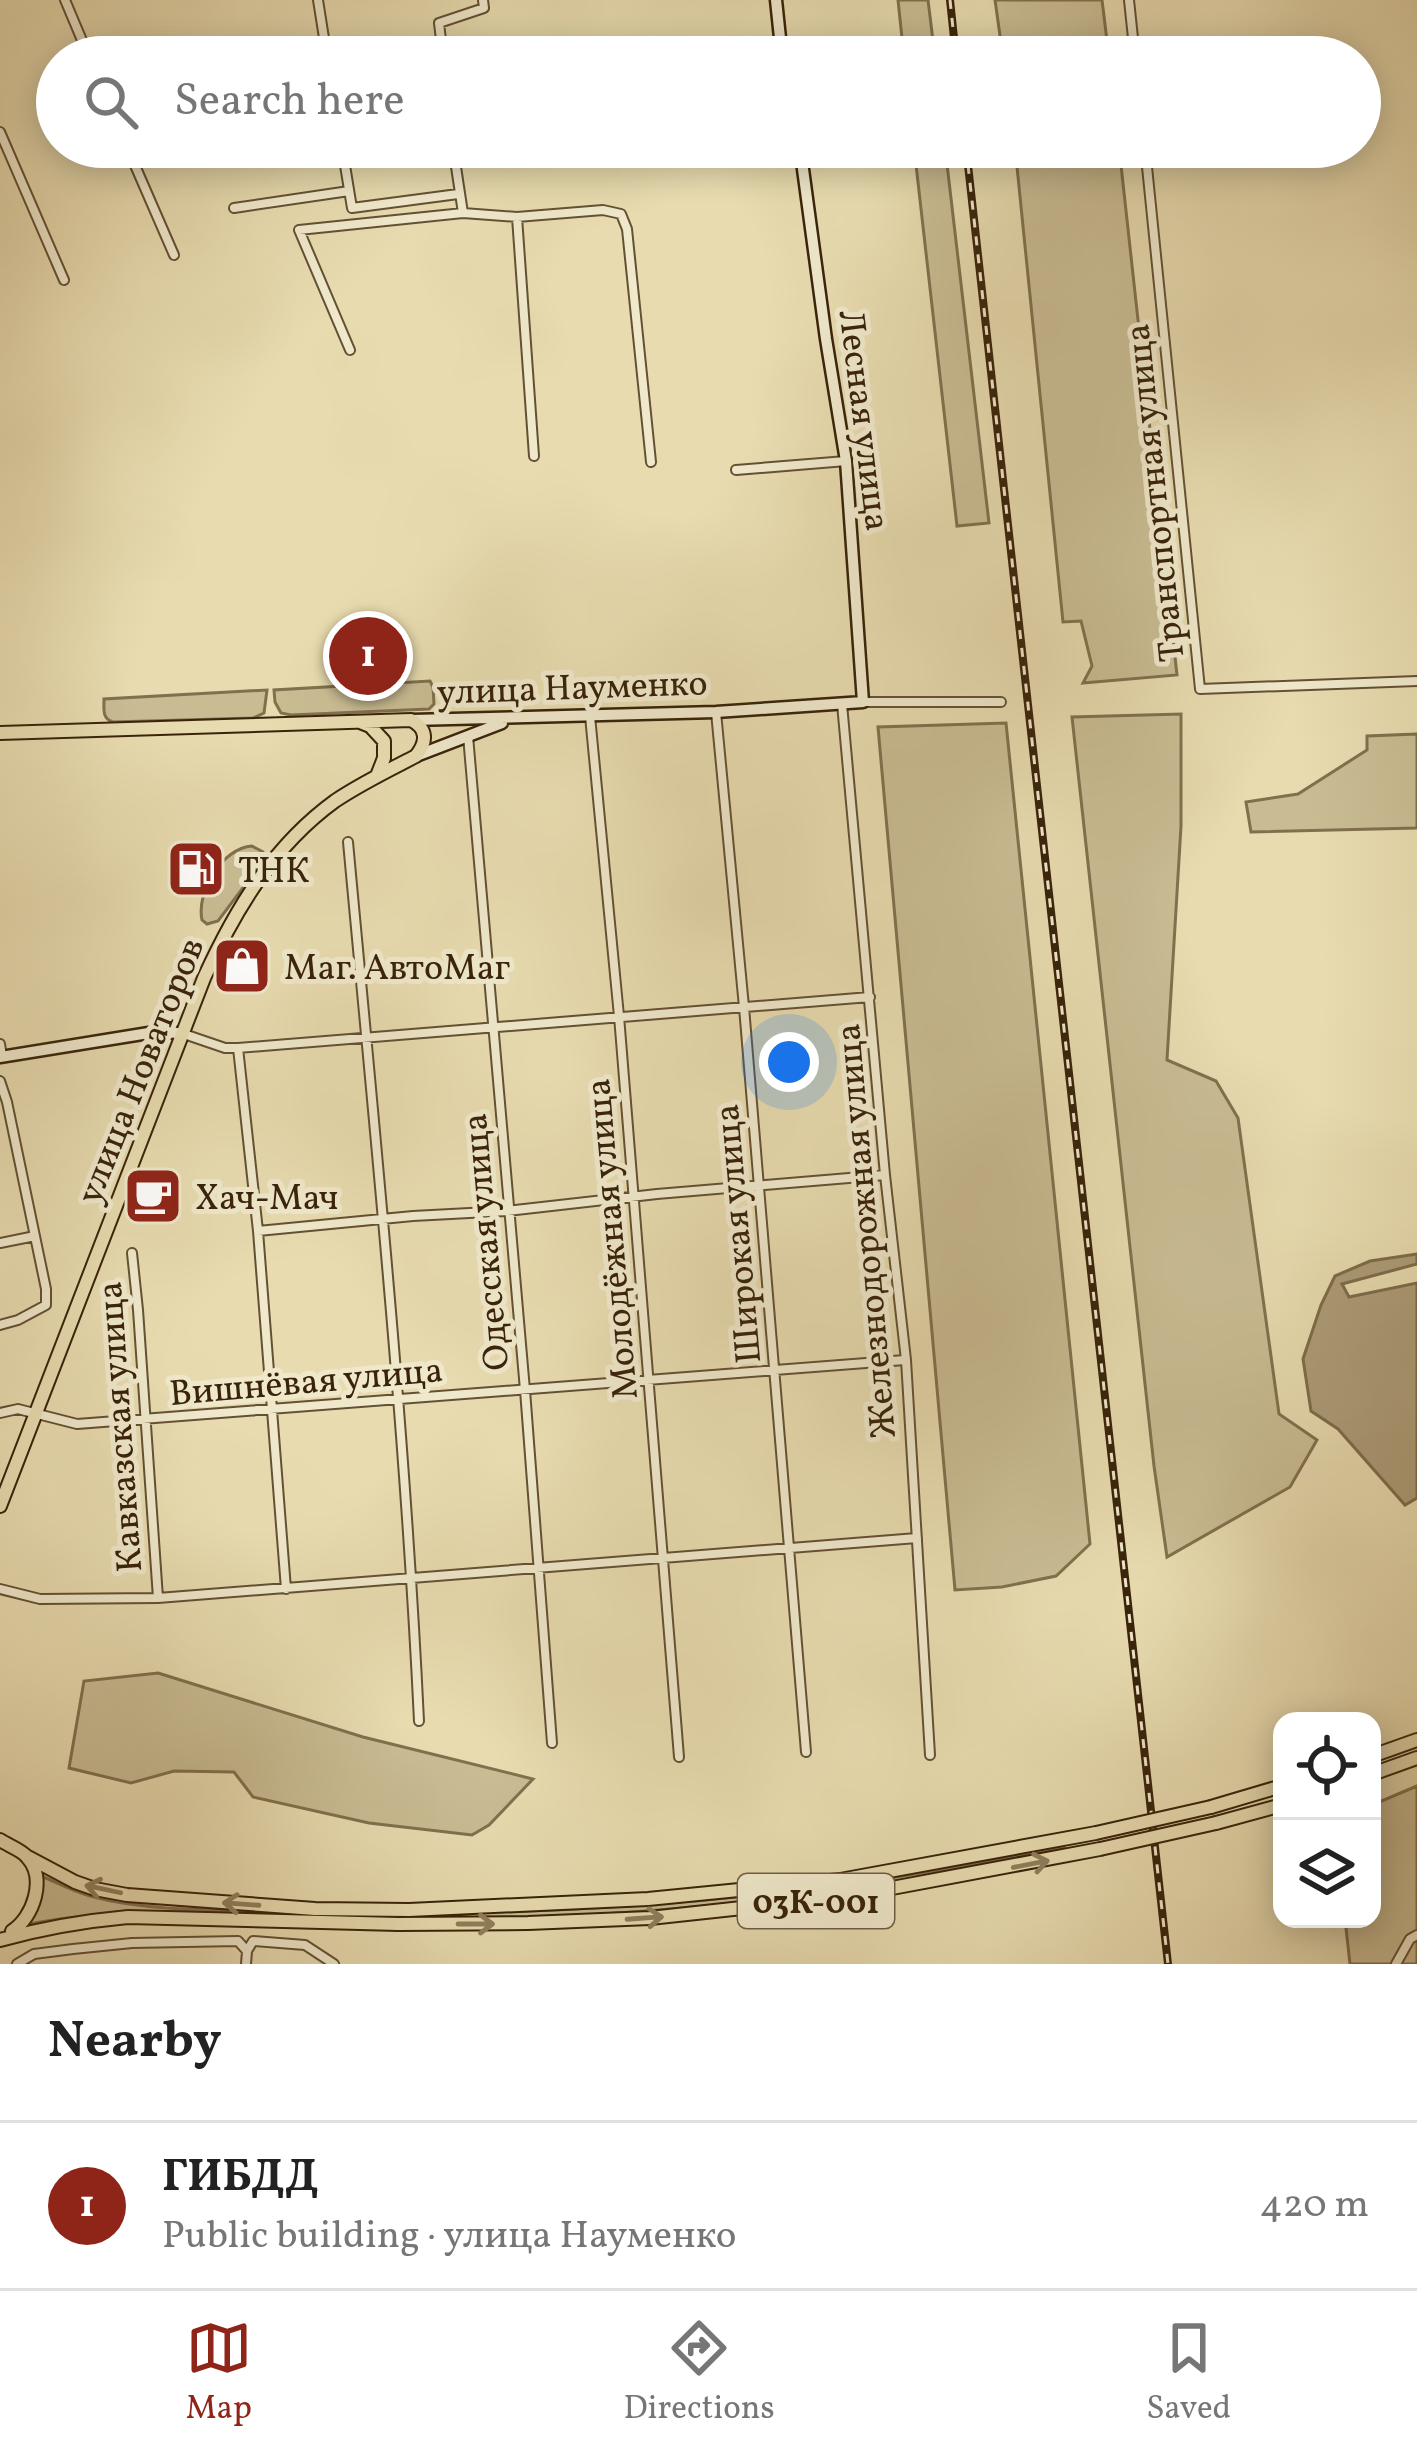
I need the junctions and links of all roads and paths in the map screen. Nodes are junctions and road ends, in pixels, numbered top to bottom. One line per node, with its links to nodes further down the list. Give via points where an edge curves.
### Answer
1 (65, 0): 6 (street)
2 (318, 0): 7 (street)
3 (483, 0): 8 (street, via 484,8 439,23)
4 (776, 0): 9 (main road)
5 (1129, 0): 10 (street)
6 (80, 36)
7 (324, 36)
8 (441, 36)
9 (780, 36)
10 (1133, 36)
11 (0, 132): 23 (street)
12 (136, 168): 22 (street)
13 (345, 168): 17 (street)
14 (455, 168): 18 (street)
15 (803, 168): 26 (main road, Лесная улица)
16 (1147, 168): 29 (street, Транспортная улица, via 1200,688)
17 (349, 191): 18 (street, via 352,208); 19 (street)
18 (458, 194): 20 (street)
19 (235, 208)
20 (464, 213): 21 (street); 24 (street, via 298,230)
21 (517, 217): 25 (street); 27 (street, via 621,214)
22 (174, 255)
23 (64, 280)
24 (350, 350)
25 (534, 457)
26 (846, 461): 28 (street); 31 (main road, Лесная улица)
27 (651, 462)
28 (736, 470)
29 (1417, 681)
30 (1000, 701): 31 (street, улица Науменко)
31 (863, 702): 32 (main road, улица Науменко)
32 (842, 704): 33 (main road, улица Науменко); 43 (street, Железнодорожная улица)
33 (716, 712): 34 (main road, улица Науменко); 44 (street, Широкая улица)
34 (590, 716): 35 (main road, улица Науменко); 45 (street, Молодёжная улица)
35 (512, 719): 36 (main road, улица Науменко); 39 (main road, улица Новаторов)
36 (410, 720): 37 (main road, улица Науменко); 40 (main road, via 424,734)
37 (383, 732): 38 (main road, via 359,722); 40 (main road, via 399,753); 41 (main road)
38 (0, 733)
39 (468, 736): 40 (main road, улица Новаторов); 46 (street, Одесская улица)
40 (416, 756): 41 (main road, улица Новаторов)
41 (377, 776): 47 (main road, улица Новаторов, via 309,822 267,867 220,943)
42 (348, 842): 48 (street)
43 (870, 997): 44 (street); 52 (street, Железнодорожная улица)
44 (744, 1007): 45 (street); 53 (street, Широкая улица)
45 (619, 1016): 46 (street); 54 (street, Молодёжная улица)
46 (491, 1027): 48 (street); 55 (street, Одесская улица)
47 (184, 1034): 49 (street); 50 (main road); 68 (main road, улица Новаторов)
48 (366, 1038): 49 (street); 56 (street)
49 (238, 1048): 57 (street)
50 (1, 1052)
51 (0, 1081): 58 (street)
52 (884, 1175): 53 (street); 62 (street, Железнодорожная улица)
53 (757, 1186): 54 (street); 63 (street, Широкая улица)
54 (634, 1196): 55 (street); 64 (street, Молодёжная улица)
55 (507, 1211): 56 (street); 65 (street, Одесская улица)
56 (383, 1221): 57 (street); 66 (street)
57 (258, 1231): 67 (street)
58 (35, 1236): 59 (street); 61 (street, via 46,1304)
59 (0, 1243)
60 (132, 1252): 70 (street, Кавказская улица)
61 (0, 1325)
62 (906, 1360): 63 (street, Вишнёвая улица); 72 (street, Железнодорожная улица)
63 (775, 1370): 64 (street, Вишнёвая улица); 73 (street, Широкая улица)
64 (649, 1380): 65 (street, Вишнёвая улица); 74 (street, Молодёжная улица)
65 (525, 1390): 66 (street, Вишнёвая улица); 75 (street, Одесская улица)
66 (397, 1400): 67 (street, Вишнёвая улица); 76 (street)
67 (272, 1410): 70 (street, Вишнёвая улица); 78 (street)
68 (37, 1412): 69 (street, Вишнёвая улица); 70 (street, Вишнёвая улица, via 77,1424); 71 (main road, улица Новаторов)
69 (0, 1413)
70 (145, 1420): 79 (street, Кавказская улица)
71 (1, 1502)
72 (917, 1538): 73 (street); 85 (street, Железнодорожная улица)
73 (789, 1547): 74 (street); 83 (street, Широкая улица)
74 (664, 1558): 75 (street); 86 (street, Молодёжная улица)
75 (538, 1568): 76 (street); 82 (street, Одесская улица)
76 (412, 1579): 78 (street); 80 (street)
77 (0, 1589): 79 (street, via 40,1599)
78 (286, 1589): 79 (street)
79 (158, 1598)
80 (419, 1721)
81 (1417, 1740): 84 (main road)
82 (552, 1743)
83 (806, 1752)
84 (1381, 1753)
85 (930, 1754)
86 (679, 1757)
87 (1417, 1758): 88 (main road)
88 (1381, 1771)
89 (1273, 1789): 92 (main road, 03К-001, one-way to 92, bridge, via 1096,1833 840,1880 648,1899 315,1909 95,1889)
90 (1273, 1807): 94 (main road, 03К-001, one-way to 90, bridge, via 128,1917 528,1923 844,1898 1100,1850)
91 (0, 1840): 92 (main road, 03К-001)
92 (28, 1857): 94 (main road, 03К-001, via 31,1908)
93 (1415, 1935): 99 (street)
94 (0, 1938)
95 (247, 1952): 96 (street, via 238,1941 132,1943 34,1954); 97 (street); 98 (street, via 253,1941 305,1945)
96 (17, 1964)
97 (246, 1964)
98 (334, 1964)
99 (1396, 1964)

